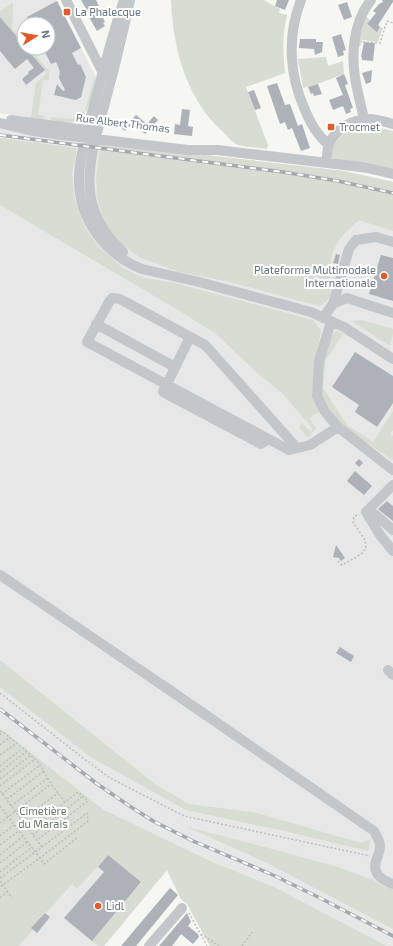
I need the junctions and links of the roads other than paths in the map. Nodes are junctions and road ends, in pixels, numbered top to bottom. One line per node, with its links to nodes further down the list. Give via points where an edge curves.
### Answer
1 (66, 0): 6 (street)
2 (124, 0): 6 (street, via 116,20)
3 (130, 0): 7 (street)
4 (301, 0): 13 (street, via 292,38 294,75 310,121)
5 (371, 0): 9 (street, via 360,18 356,31 353,61)
6 (103, 72): 7 (street); 12 (street)
7 (110, 86): 12 (street)
8 (0, 119): 12 (street, Rue Albert Thomas)
9 (364, 119): 11 (street); 13 (street, via 345,126)
10 (0, 123): 12 (street, Rue Albert Thomas, via 38,132)
11 (393, 124)
12 (92, 135): 14 (street, Rue Albert Thomas, via 190,144); 19 (street, via 80,168 83,208 96,233 115,254 142,269 311,312)
13 (329, 145): 14 (street)
14 (326, 163): 15 (street, Rue Albert Thomas)
15 (393, 174)
16 (393, 242): 17 (street, via 376,237 356,240 349,249)
17 (333, 304): 18 (street, via 347,298); 19 (street)
18 (393, 313)
19 (327, 320): 22 (street); 25 (street, via 318,360 317,396 325,412)
20 (96, 324): 21 (street, via 112,298 120,299); 23 (street); 24 (street, via 87,342)
21 (190, 336): 23 (street); 26 (street, via 205,345)
22 (393, 359)
23 (175, 367): 24 (street)
24 (166, 385): 26 (street, via 289,450)
25 (338, 427): 26 (street, via 310,445); 27 (street)
26 (297, 448)
27 (393, 470)
28 (393, 486): 29 (street)
29 (367, 513): 30 (street, via 376,515); 31 (street)
30 (393, 530)
31 (393, 551)
32 (0, 575): 33 (street, via 374,831 380,847 376,863 377,874)
33 (393, 884)
34 (182, 908): 35 (street)
35 (149, 946)

